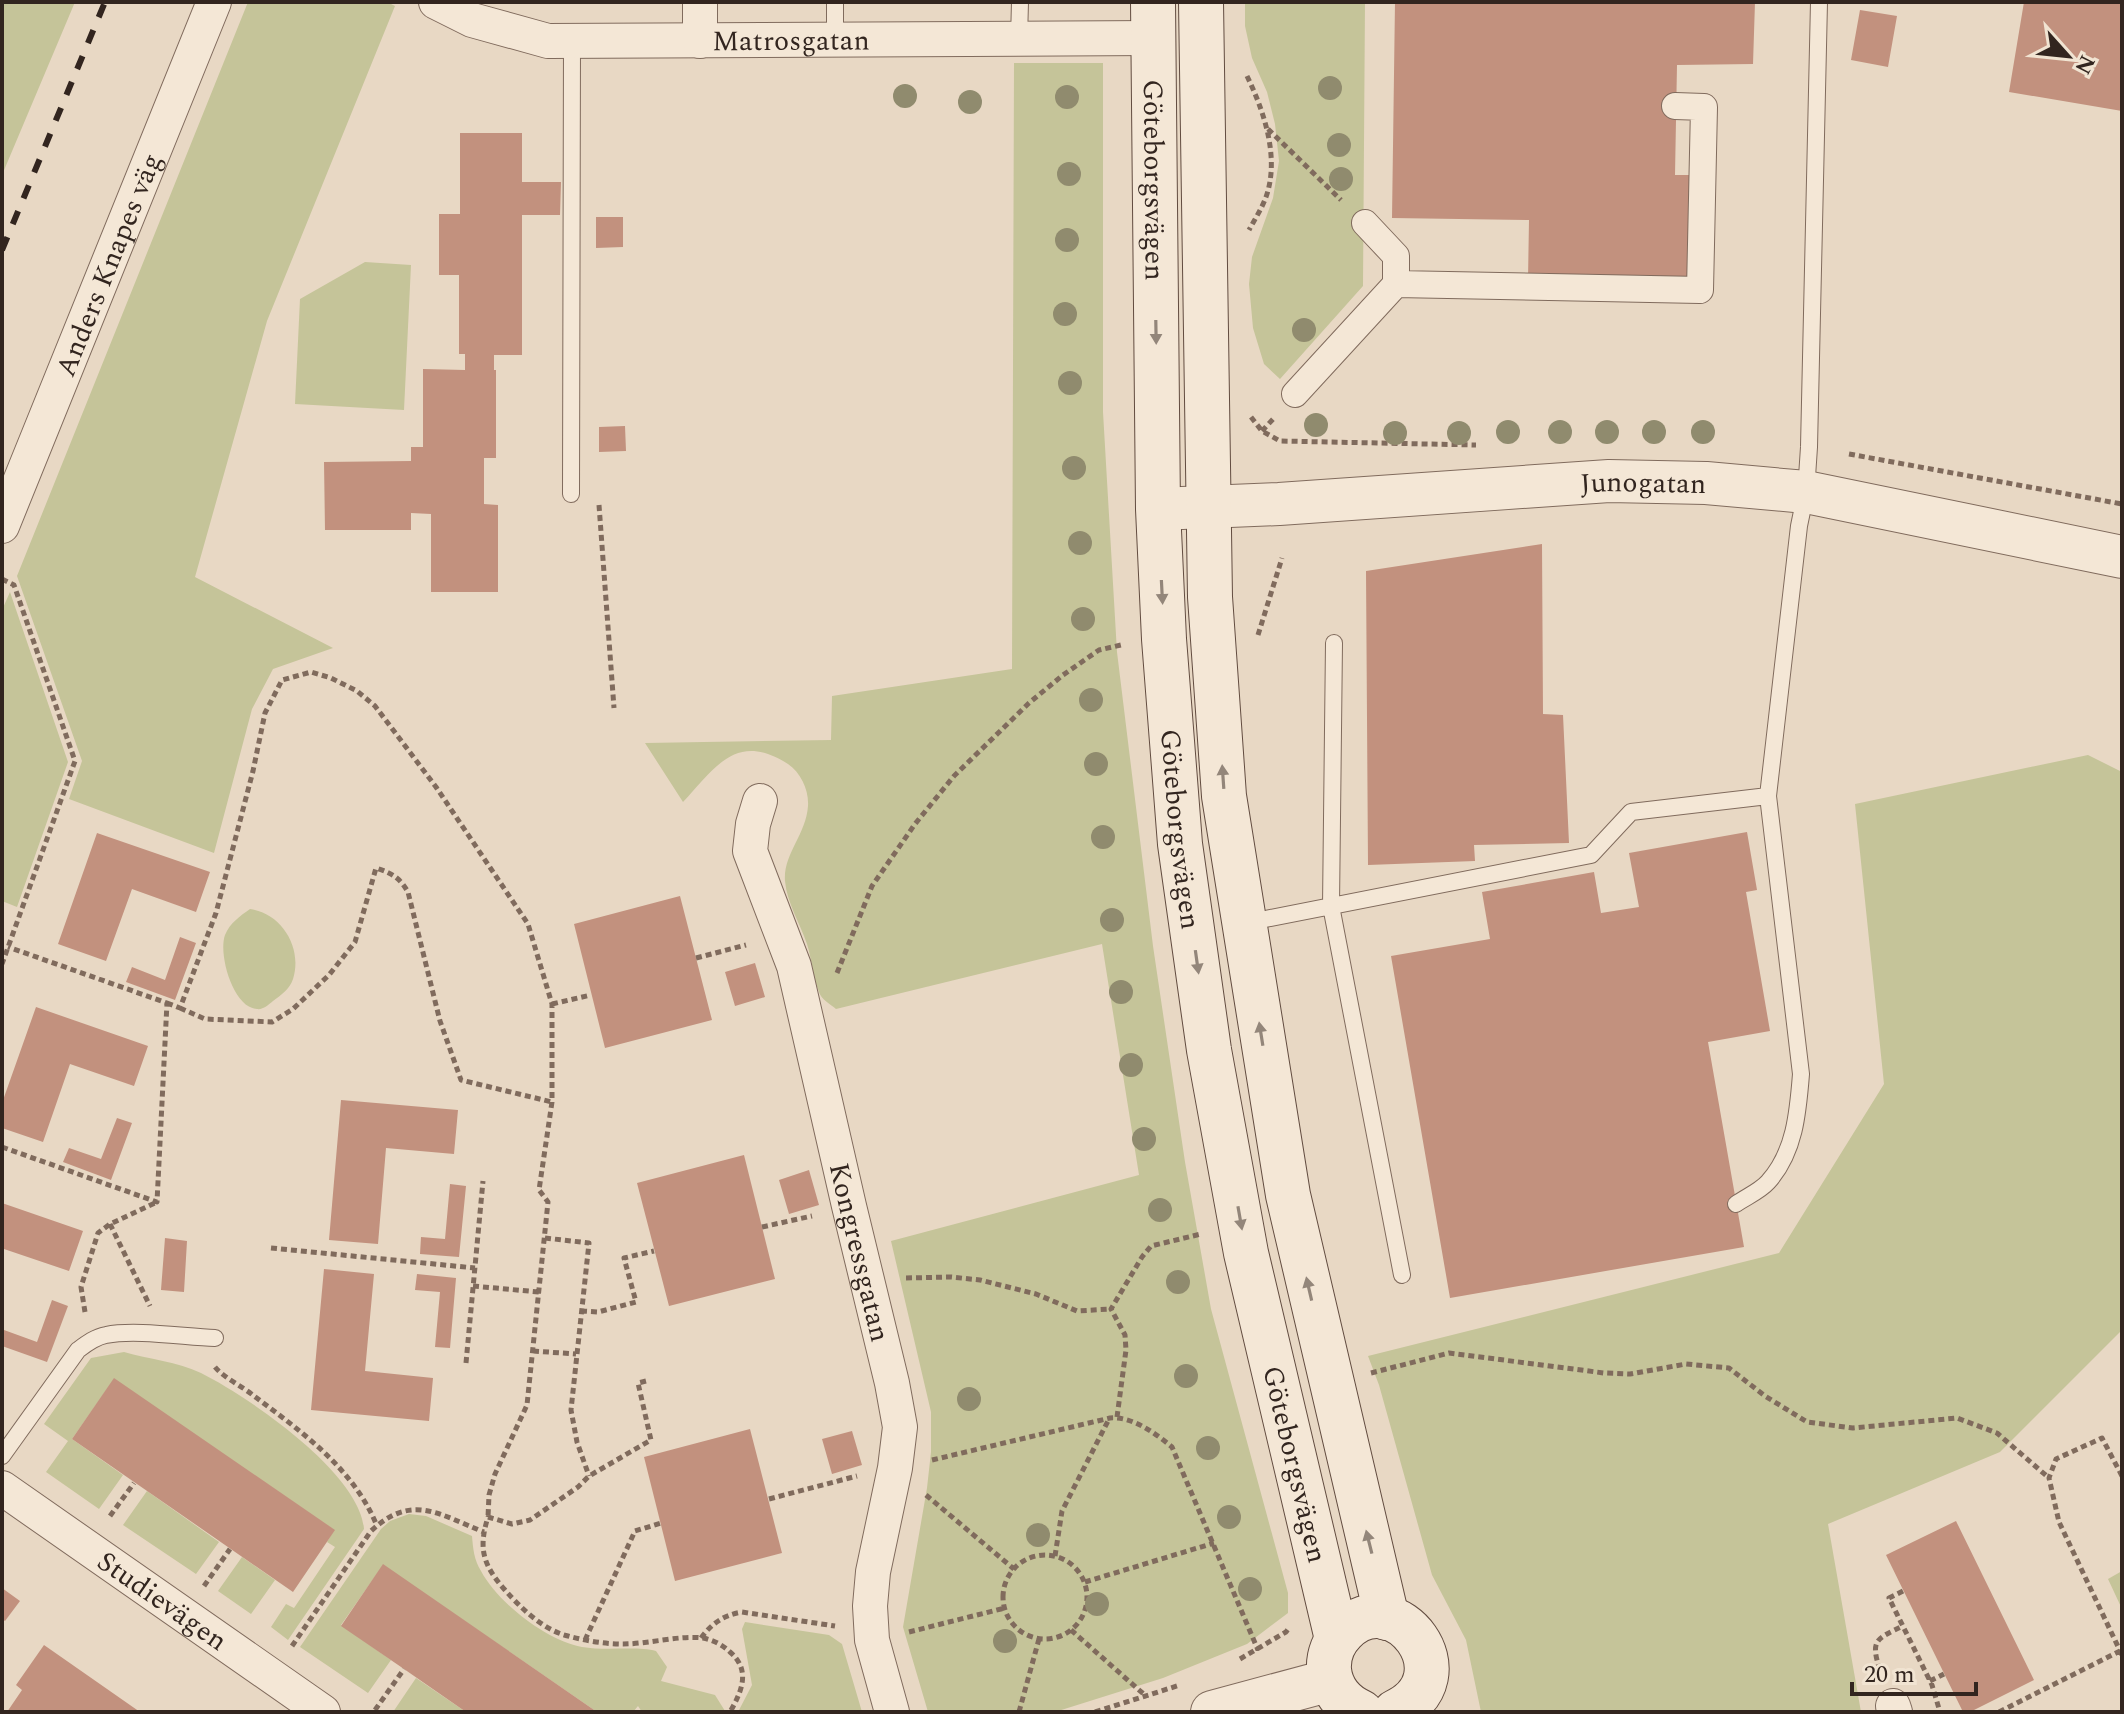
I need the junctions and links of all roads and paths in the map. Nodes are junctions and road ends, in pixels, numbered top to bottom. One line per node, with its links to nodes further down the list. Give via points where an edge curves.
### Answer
1 (214, 2): 23 (street, Anders Knapes väg)
2 (436, 2): 11 (street, Matrosgatan, via 472,20 548,41)
3 (700, 2): 12 (street)
4 (835, 2): 10 (lane)
5 (1020, 2): 9 (lane)
6 (1201, 2): 21 (main road, Göteborgsvägen)
7 (1819, 2): 19 (lane)
8 (1153, 20): 9 (street, Matrosgatan); 22 (main road, Göteborgsvägen, one-way to 22)
9 (1019, 39): 10 (street, Matrosgatan)
10 (835, 40): 12 (street, Matrosgatan)
11 (572, 41): 12 (street, Matrosgatan); 20 (lane)
12 (700, 41)
13 (1675, 106): 16 (street, via 1704,107 1700,290)
14 (1267, 128): 15 (path)
15 (1365, 223): 16 (street, via 1396,256)
16 (1396, 284): 17 (street)
17 (1295, 394)
18 (598, 492): 28 (path)
19 (1806, 492): 21 (street, Junogatan, via 1609,481); 24 (street, Junogatan); 29 (lane)
20 (571, 494)
21 (1208, 507): 22 (street, Junogatan); 32 (main road, Göteborgsvägen, one-way to 21, via 1224,796)
22 (1158, 509): 103 (main road, Göteborgsvägen, one-way to 103, via 1180,844 1209,1050 1246,1253)
23 (2, 526)
24 (2122, 557)
25 (2, 579): 34 (path, via 14,585 75,761)
26 (1130, 643): 37 (path, via 1099,650 1063,675 954,776 872,886)
27 (1334, 643): 31 (lane)
28 (614, 708)
29 (1768, 796): 31 (lane, via 1631,812 1591,855); 46 (lane, via 1801,1074 1798,1113 1790,1148 1767,1183)
30 (760, 801): 112 (street, Kongressgatan, via 750,851 794,966 900,1427 870,1606 872,1640)
31 (1331, 906): 32 (lane); 55 (lane)
32 (1243, 923): 93 (main road, Göteborgsvägen, one-way to 32, via 1288,1195)
33 (758, 942): 35 (path)
34 (8, 947): 36 (path); 39 (path)
35 (696, 958)
36 (2, 964)
37 (836, 975)
38 (591, 995): 40 (path)
39 (167, 1003): 41 (path); 45 (path)
40 (552, 1004): 41 (path, via 528,924 436,787 375,706 357,691 311,672 282,680 265,713 216,913); 42 (path)
41 (180, 1008): 42 (path, via 205,1019 272,1022 293,1009 355,942 376,868 391,872 408,892 440,1021 461,1080)
42 (552, 1102): 51 (path, via 539,1190 548,1202)
43 (2, 1147): 45 (path)
44 (483, 1181): 54 (path)
45 (157, 1202): 48 (path)
46 (1736, 1204)
47 (826, 1213): 49 (path)
48 (110, 1224): 61 (path); 63 (path, via 98,1233 81,1287)
49 (762, 1227)
50 (1208, 1232): 59 (path, via 1151,1246)
51 (545, 1238): 58 (path); 60 (path, via 589,1243)
52 (271, 1248): 54 (path)
53 (654, 1251): 60 (path, via 624,1258 636,1302)
54 (475, 1268): 57 (path)
55 (1402, 1275)
56 (894, 1279): 59 (path, via 980,1280 1077,1311)
57 (473, 1286): 58 (path); 66 (path)
58 (539, 1292): 64 (path)
59 (1111, 1309): 69 (path, via 1125,1335 1126,1350)
60 (581, 1311): 65 (path)
61 (165, 1336): 62 (lane); 63 (lane, via 104,1335)
62 (215, 1338): 83 (path, via 215,1369 318,1446 354,1486)
63 (91, 1341): 70 (lane, via 78,1350)
64 (533, 1351): 65 (path); 80 (path, via 527,1405 495,1474)
65 (576, 1354): 73 (path, via 571,1410)
66 (466, 1363)
67 (1361, 1375): 75 (path, via 1449,1353 1604,1373 1686,1364 1729,1368 1807,1422 1853,1428 1957,1418 1997,1433)
68 (646, 1381): 73 (path, via 638,1383 651,1440)
69 (1114, 1417): 71 (path); 85 (path, via 1172,1447); 87 (path, via 1062,1511)
70 (2, 1456)
71 (923, 1463)
72 (870, 1472): 79 (path)
73 (589, 1476): 80 (path, via 530,1520 512,1524)
74 (2122, 1476): 75 (path, via 2102,1438 2056,1459)
75 (2049, 1478): 102 (path, via 2059,1522)
76 (134, 1483): 82 (path)
77 (918, 1487): 88 (path)
78 (2, 1488): 110 (street, Studievägen)
79 (769, 1499)
80 (488, 1517): 84 (path)
81 (661, 1523): 99 (path, via 635,1531)
82 (105, 1524)
83 (377, 1526): 84 (path, via 409,1508); 101 (path)
84 (484, 1532): 99 (path, via 487,1569 517,1603 563,1635)
85 (1214, 1543): 89 (path); 100 (path)
86 (230, 1549): 90 (path)
87 (1055, 1556): 88 (path, via 1029,1558); 89 (path, via 1078,1569)
88 (1014, 1569): 92 (path, via 1004,1588)
89 (1085, 1582): 95 (path, via 1085,1610)
90 (202, 1590)
91 (1903, 1591): 106 (path, via 1889,1598)
92 (1005, 1608): 96 (path); 98 (path, via 1014,1625)
93 (1387, 1618): 103 (main road, via 1362,1620 1345,1630); 108 (main road, via 1411,1630 1422,1644 1427,1669)
94 (844, 1628): 97 (path, via 742,1612 718,1620)
95 (1071, 1630): 98 (path); 107 (path)
96 (898, 1635)
97 (701, 1638): 99 (path, via 622,1644); 111 (path, via 726,1648 743,1669 743,1683)
98 (1039, 1639): 113 (path)
99 (585, 1640)
100 (1257, 1648)
101 (289, 1650)
102 (2121, 1653): 117 (path)
103 (1334, 1660): 114 (street); 115 (main road, Göteborgsvägen, via 1343,1701)
104 (404, 1669): 109 (path)
105 (1944, 1674): 106 (path)
106 (1930, 1681): 116 (path)
107 (1147, 1697)
108 (1411, 1706)
109 (375, 1710)
110 (323, 1712)
111 (730, 1712)
112 (892, 1712)
113 (1019, 1712)
114 (1212, 1712)
115 (1361, 1712)
116 (1940, 1712)
117 (1999, 1712)

